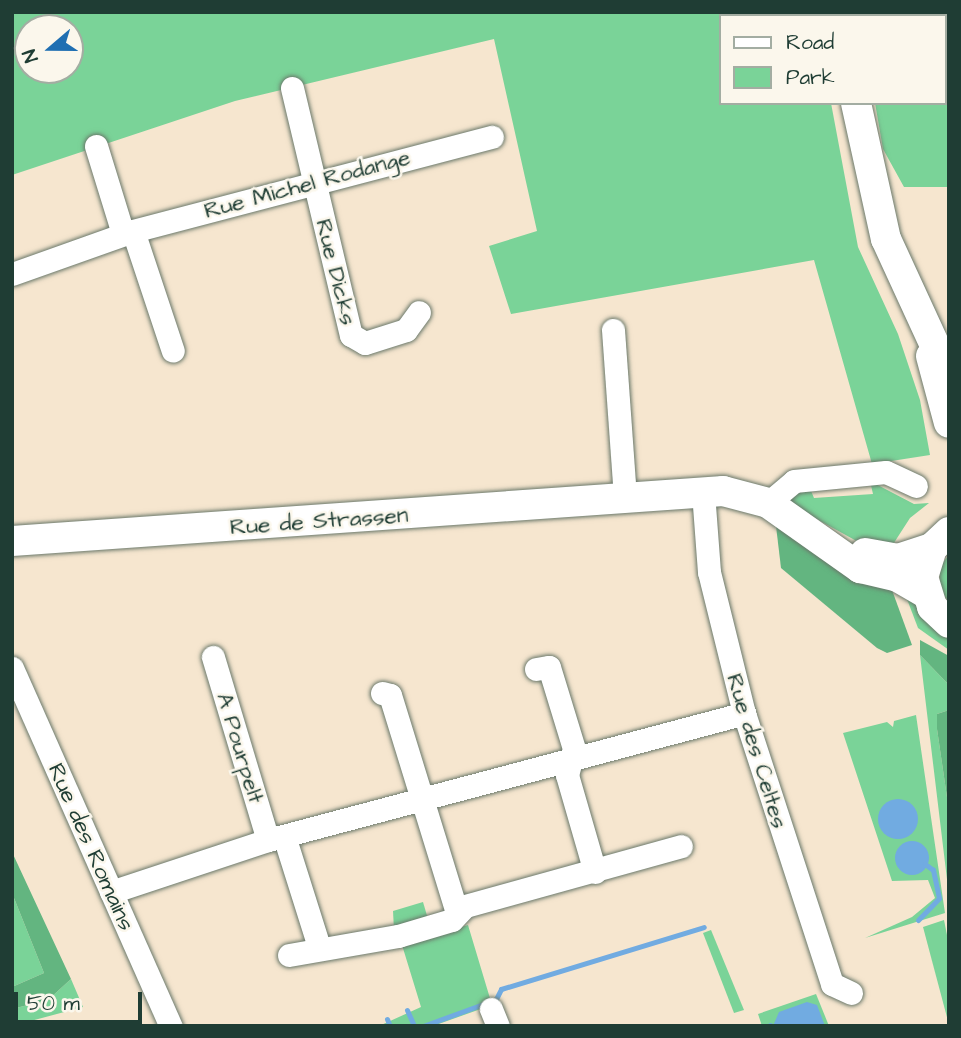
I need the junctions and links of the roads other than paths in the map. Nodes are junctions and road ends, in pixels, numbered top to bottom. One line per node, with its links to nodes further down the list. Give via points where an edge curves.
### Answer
1 (292, 88): 5 (street, Rue Dicks)
2 (856, 105): 9 (main road, via 879,216)
3 (492, 137): 5 (street, Rue Michel Rodange)
4 (96, 146): 6 (street)
5 (314, 181): 6 (street, Rue Michel Rodange); 8 (street, Rue Dicks, via 351,335 365,343 406,330)
6 (128, 232): 7 (street, Rue Michel Rodange); 11 (street)
7 (12, 274)
8 (419, 312)
9 (918, 312): 12 (main road); 13 (main road)
10 (613, 330): 16 (street)
11 (173, 351)
12 (949, 376)
13 (949, 424)
14 (916, 486): 17 (street, via 886,472 794,481)
15 (703, 492): 16 (main road, Rue de Strassen); 17 (main road, Rue de Strassen); 27 (street, Rue des Celtes, via 709,572)
16 (625, 497): 20 (main road, Rue de Strassen)
17 (768, 503): 18 (main road, Rue de Strassen)
18 (809, 528): 19 (main road, Rue de Strassen, via 873,556 898,559); 21 (main road, Rue de Strassen, via 860,568 895,576)
19 (940, 540): 21 (main road)
20 (12, 541)
21 (925, 593): 22 (main road)
22 (949, 623)
23 (213, 657): 30 (street, A Pourpelt)
24 (12, 668): 33 (street, Rue des Romains)
25 (536, 669): 28 (street, via 550,667 574,749)
26 (382, 693): 29 (street, via 390,695)
27 (744, 713): 28 (street); 37 (street, Rue des Celtes, via 832,984)
28 (570, 762): 29 (street); 32 (street, via 567,775)
29 (423, 801): 30 (street); 34 (street)
30 (276, 839): 33 (street); 35 (street, A Pourpelt)
31 (681, 846): 32 (street)
32 (595, 872): 34 (street)
33 (111, 892): 38 (street, Rue des Romains)
34 (456, 909): 35 (street, via 452,920 398,936 320,953)
35 (318, 947): 36 (street)
36 (289, 955)
37 (851, 993)
38 (171, 1026)

